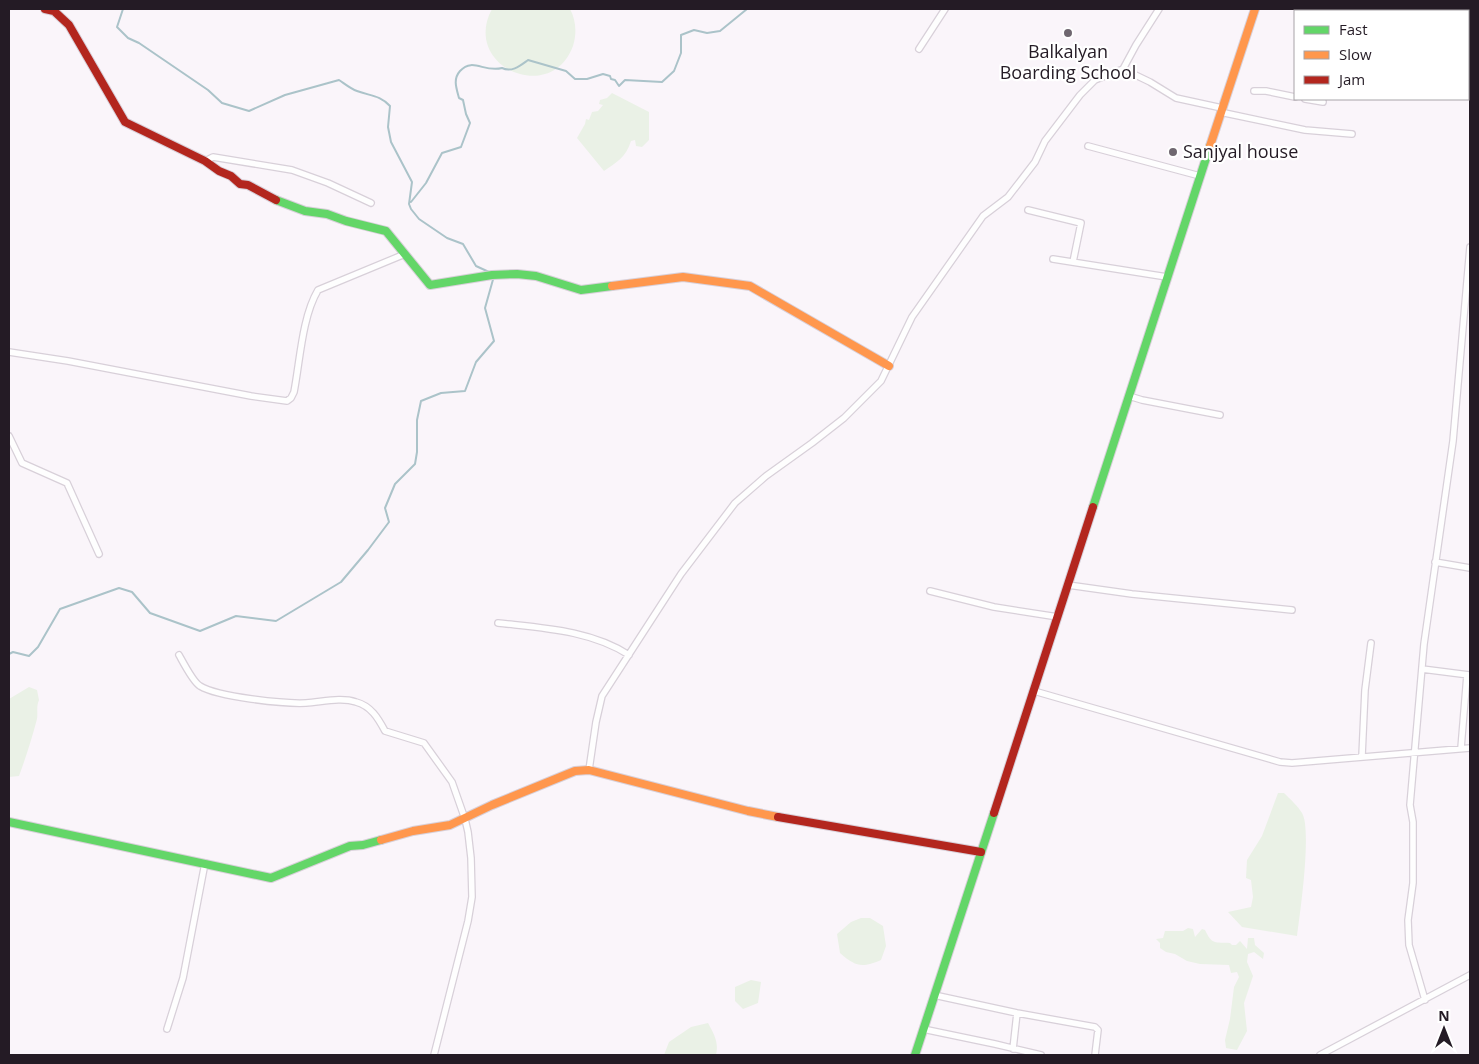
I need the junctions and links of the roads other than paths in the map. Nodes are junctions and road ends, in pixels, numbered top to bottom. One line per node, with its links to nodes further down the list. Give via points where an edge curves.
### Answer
1 (45, 9): 14 (street, via 54,11 68,25 125,122)
2 (945, 9): 5 (street)
3 (1159, 9): 6 (street)
4 (1255, 9): 11 (street)
5 (919, 49)
6 (1123, 69): 11 (street, via 1176,98); 24 (street, via 1095,80 1080,95 1008,197 983,216 912,317)
7 (1254, 91): 8 (street)
8 (1294, 97)
9 (1311, 100): 10 (street)
10 (1323, 102)
11 (1221, 110): 12 (street, via 1305,130); 15 (street)
12 (1352, 134)
13 (1088, 146): 15 (street)
14 (204, 161): 16 (street, via 213,157 292,170); 19 (street, via 240,184 278,201 386,231)
15 (1200, 176): 22 (street)
16 (371, 203)
17 (1028, 210): 21 (street, via 1082,224)
18 (1470, 247): 29 (street, via 1453,441)
19 (405, 254): 23 (street, via 318,290 312,300 304,332 294,392 287,401); 24 (street, via 430,285 504,273 547,278 581,290 683,277 750,286)
20 (1053, 259): 21 (street)
21 (1073, 262): 22 (street)
22 (1167, 278): 25 (street)
23 (9, 352)
24 (889, 366): 38 (street, via 881,381 844,418 735,503 681,574)
25 (1129, 396): 26 (street); 31 (street)
26 (1220, 415)
27 (9, 436): 28 (street, via 22,463 67,483)
28 (99, 554)
29 (1435, 562): 30 (street); 39 (street)
30 (1470, 568)
31 (1068, 585): 33 (street); 34 (street)
32 (930, 591): 34 (street, via 994,607)
33 (1292, 610)
34 (1058, 617): 41 (street)
35 (498, 623): 38 (street, via 587,636)
36 (1371, 643): 45 (street)
37 (178, 655): 47 (street, via 198,686 218,692 279,702 356,702 374,711 385,730 424,744 452,782)
38 (629, 655): 46 (street, via 602,696)
39 (1422, 669): 40 (street); 44 (street)
40 (1469, 675): 42 (street)
41 (1034, 691): 45 (street, via 1280,762); 49 (street)
42 (1461, 748): 43 (street); 44 (street)
43 (1470, 748)
44 (1415, 752): 45 (street); 53 (street, via 1410,805 1413,883 1408,920 1409,945)
45 (1362, 756)
46 (589, 770): 47 (street, via 575,772); 49 (street, via 748,811)
47 (465, 819): 50 (street, via 450,825 413,830 363,846 350,846 271,878); 58 (street, via 472,897)
48 (9, 822): 50 (street)
49 (981, 852): 52 (street)
50 (205, 863): 56 (street, via 183,978)
51 (1470, 975): 53 (street)
52 (934, 995): 54 (street); 55 (street)
53 (1425, 1000): 62 (street)
54 (1017, 1013): 57 (street); 61 (street, via 1095,1027 1098,1030)
55 (923, 1029): 57 (street); 59 (street)
56 (167, 1030)
57 (1013, 1049): 60 (street)
58 (434, 1055)
59 (915, 1055)
60 (1041, 1055)
61 (1095, 1055)
62 (1320, 1055)

